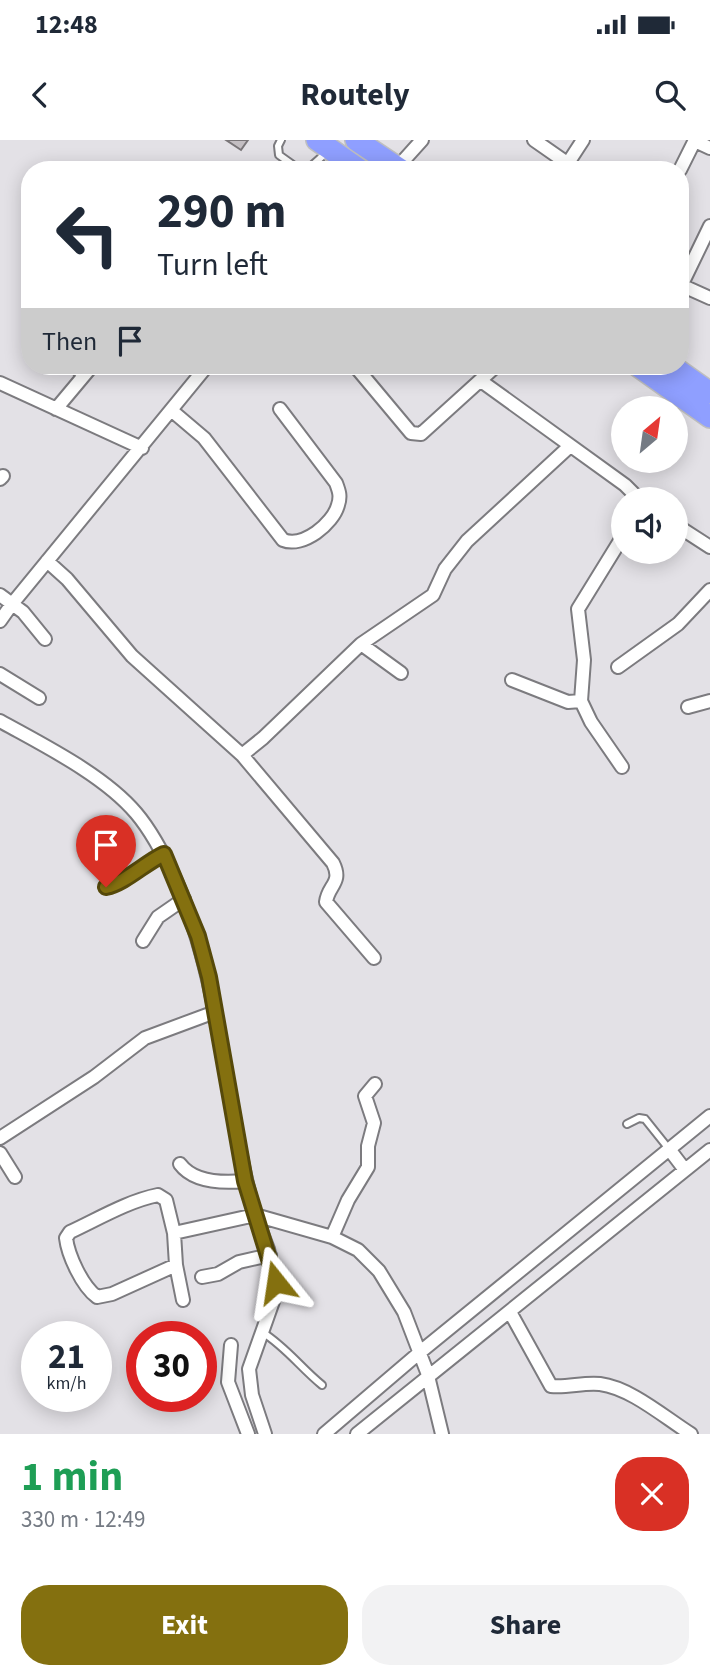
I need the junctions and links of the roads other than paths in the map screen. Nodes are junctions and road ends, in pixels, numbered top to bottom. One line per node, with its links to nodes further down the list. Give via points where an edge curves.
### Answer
1 (281, 140): 9 (lane, via 279,155)
2 (356, 140): 12 (highway)
3 (422, 140): 13 (street)
4 (534, 140): 14 (street)
5 (583, 140): 15 (street)
6 (695, 140): 8 (street); 16 (street)
7 (324, 144): 10 (lane); 11 (highway)
8 (710, 148)
9 (287, 161)
10 (313, 161)
11 (348, 161)
12 (386, 161)
13 (405, 161)
14 (564, 161)
15 (575, 161)
16 (684, 161)
17 (710, 226): 18 (street)
18 (689, 269)
19 (689, 289): 20 (street)
20 (710, 298)
21 (80, 375): 28 (lane)
22 (200, 375): 33 (street)
23 (363, 375): 24 (street, via 411,433 421,434)
24 (485, 375)
25 (491, 375): 35 (street)
26 (651, 375): 34 (highway)
27 (685, 375): 30 (highway)
28 (82, 377): 31 (street)
29 (0, 383): 31 (street)
30 (710, 393)
31 (56, 409): 36 (street)
32 (280, 409): 33 (street, via 340,494 328,522 292,544 283,540 204,438)
33 (171, 411): 36 (street)
34 (710, 416)
35 (570, 446): 37 (street); 47 (street, via 467,541 445,569 433,595)
36 (142, 448): 41 (street)
37 (627, 487)
38 (688, 533): 39 (street)
39 (710, 547)
40 (611, 555): 53 (street, via 578,609 584,660)
41 (47, 561): 44 (street); 57 (street, via 132,656)
42 (710, 590): 48 (street, via 678,624)
43 (0, 595): 44 (street)
44 (12, 604): 45 (street); 46 (street)
45 (0, 621)
46 (45, 639)
47 (361, 644): 49 (street); 57 (street)
48 (618, 667)
49 (401, 673)
50 (0, 674): 52 (street)
51 (512, 680): 53 (street, via 568,702)
52 (39, 698)
53 (581, 701): 58 (street)
54 (710, 702): 55 (street)
55 (688, 707)
56 (0, 721): 59 (street, via 69,760 118,795 136,812)
57 (242, 755): 63 (street, via 333,863 337,880 326,902)
58 (622, 766)
59 (164, 854): 60 (street, via 119,884); 61 (street)
60 (106, 887)
61 (184, 899): 62 (street, via 158,917); 64 (street, via 198,936)
62 (144, 942)
63 (374, 958)
64 (215, 1012): 68 (street, via 145,1038); 75 (street)
65 (375, 1084): 78 (street, via 365,1096 374,1124 368,1167)
66 (710, 1116): 69 (street)
67 (627, 1124): 69 (lane, via 646,1119)
68 (0, 1138)
69 (669, 1149): 73 (street); 86 (street)
70 (710, 1150): 73 (street)
71 (0, 1153): 74 (street)
72 (180, 1164): 75 (street, via 198,1177)
73 (685, 1170): 83 (street)
74 (15, 1177)
75 (245, 1181): 76 (street)
76 (255, 1215): 77 (street); 78 (street); 79 (street)
77 (174, 1233): 80 (street); 80 (street, via 166,1200 158,1195 70,1232 66,1241 89,1291 97,1297)
78 (332, 1237): 86 (street, via 358,1250 379,1271 404,1312)
79 (270, 1255): 81 (street); 84 (street, via 277,1290)
80 (176, 1265): 82 (street)
81 (202, 1278)
82 (183, 1300)
83 (510, 1312): 88 (street); 95 (street, via 547,1383 598,1384 625,1391)
84 (262, 1332): 87 (street, via 251,1359); 89 (lane)
85 (230, 1345): 87 (street)
86 (419, 1354): 88 (street); 92 (street)
87 (238, 1372): 90 (street, via 228,1382); 91 (street, via 252,1395)
88 (428, 1375): 93 (street); 94 (street)
89 (323, 1385)
90 (248, 1434)
91 (265, 1434)
92 (324, 1434)
93 (357, 1434)
94 (442, 1434)
95 (691, 1434)

